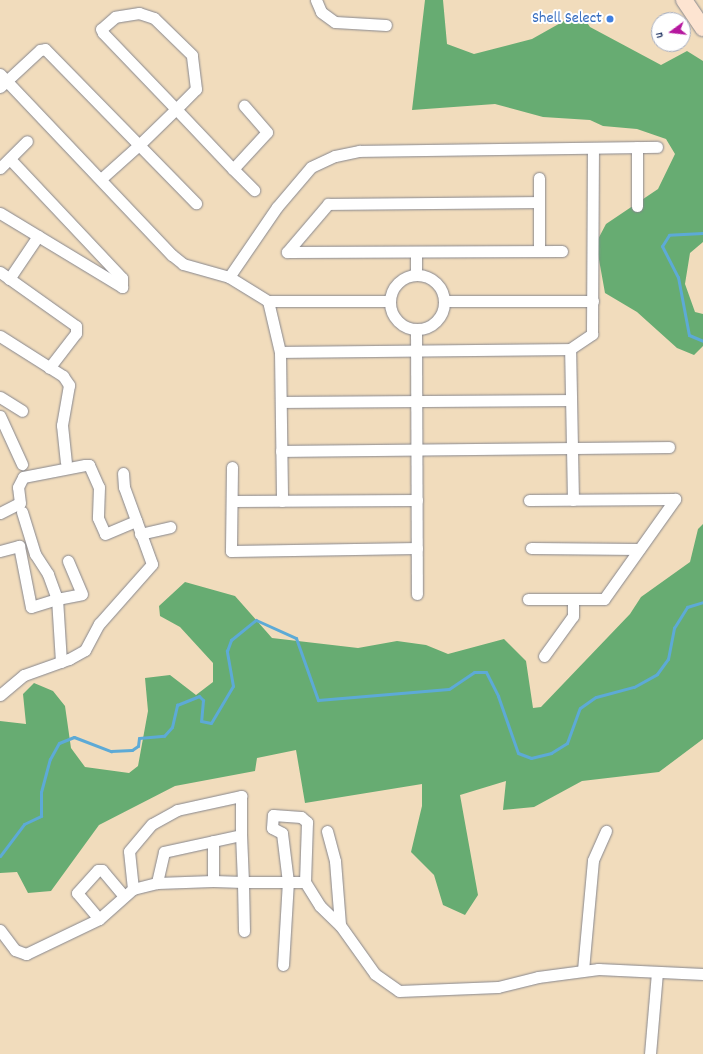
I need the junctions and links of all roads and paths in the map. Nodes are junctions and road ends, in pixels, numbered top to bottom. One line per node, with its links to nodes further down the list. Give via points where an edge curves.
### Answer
1 (316, 0): 3 (street, via 320,12 335,22)
2 (684, 0): 4 (main road)
3 (386, 25)
4 (703, 28)
5 (2, 80): 9 (street, via 40,50 46,49); 16 (street)
6 (244, 106): 15 (street, via 267,132)
7 (176, 109): 7 (street, via 196,89 192,55 154,18 139,13 105,22 103,33); 9 (street); 15 (street)
8 (27, 141): 13 (street)
9 (140, 144): 16 (street); 20 (street)
10 (637, 147): 11 (street); 12 (street); 21 (street)
11 (657, 147)
12 (593, 148): 29 (street, via 359,151 335,156 311,167 278,207); 30 (street)
13 (10, 159): 14 (street); 23 (street, via 122,278 122,287)
14 (0, 168)
15 (233, 169): 18 (street)
16 (102, 178): 29 (street, via 183,264)
17 (539, 178): 19 (street)
18 (254, 190)
19 (539, 202): 25 (street, via 328,204 287,252); 26 (street)
20 (196, 203)
21 (637, 206)
22 (0, 213): 23 (street)
23 (38, 236): 28 (street)
24 (562, 251): 26 (street)
25 (416, 252): 26 (street); 27 (street)
26 (539, 252)
27 (416, 274): 32 (street, via 402,278 393,288); 33 (street, via 430,278 440,287)
28 (5, 275): 39 (street, via 76,326 76,333)
29 (229, 277): 31 (street)
30 (593, 300): 33 (street); 36 (street, via 592,334)
31 (268, 301): 32 (street); 38 (street)
32 (389, 301): 34 (street, via 392,315 402,326)
33 (444, 301): 34 (street, via 441,316 431,326)
34 (416, 330): 37 (street)
35 (0, 336): 39 (street)
36 (570, 349): 37 (street); 41 (street)
37 (416, 350): 38 (street); 42 (street)
38 (280, 352): 43 (street)
39 (49, 368): 50 (street, via 69,385 62,425)
40 (0, 397): 44 (street)
41 (571, 400): 42 (street); 47 (street)
42 (416, 401): 43 (street); 48 (street)
43 (281, 402): 49 (street)
44 (22, 411)
45 (0, 416): 51 (street)
46 (669, 447): 47 (street)
47 (572, 448): 48 (street); 56 (street)
48 (417, 449): 49 (street); 54 (street)
49 (281, 450): 58 (street)
50 (66, 462)
51 (22, 464)
52 (232, 467): 57 (street)
53 (123, 473): 61 (street)
54 (417, 500): 58 (street); 64 (street)
55 (529, 500): 56 (street)
56 (573, 500): 66 (street, via 675,500)
57 (232, 501): 58 (street); 64 (street, via 231,551)
58 (282, 501)
59 (22, 512): 72 (street, via 35,554 48,574)
60 (0, 513): 61 (street, via 20,503 18,487 23,477 89,465 99,487 98,518 105,534)
61 (136, 521): 63 (street)
62 (170, 526): 63 (street)
63 (140, 534): 74 (street, via 152,560 150,567 99,624 85,650)
64 (417, 548): 69 (street)
65 (531, 548): 66 (street)
66 (639, 549): 71 (street, via 604,599)
67 (0, 551): 72 (street, via 19,546 31,607)
68 (68, 561): 72 (street, via 82,594)
69 (417, 594)
70 (528, 598): 71 (street)
71 (573, 598): 73 (street, via 573,616)
72 (57, 599): 74 (street)
73 (544, 656)
74 (62, 662): 75 (street, via 24,675)
75 (0, 695)
76 (606, 831): 91 (street, via 594,860)
77 (327, 832): 87 (street, via 335,861)
78 (241, 835): 79 (street); 81 (street); 85 (street, via 241,796 178,810 152,824 128,851)
79 (213, 841): 80 (street); 84 (street, via 164,852)
80 (213, 881): 81 (street); 84 (street)
81 (243, 882): 82 (street); 89 (street)
82 (288, 882): 83 (street); 83 (street, via 282,833 271,825 275,814 301,817 307,822); 90 (street)
83 (306, 882): 87 (street, via 320,906)
84 (157, 883): 85 (street)
85 (128, 892): 86 (street); 86 (street, via 102,870 98,870 77,893)
86 (99, 919): 88 (street, via 26,954 15,950)
87 (340, 925): 91 (street, via 375,974 405,993 498,987)
88 (0, 930)
89 (244, 931)
90 (283, 965)
91 (584, 970): 92 (street)
92 (656, 972): 93 (street); 94 (street)
93 (703, 974)
94 (650, 1054)

